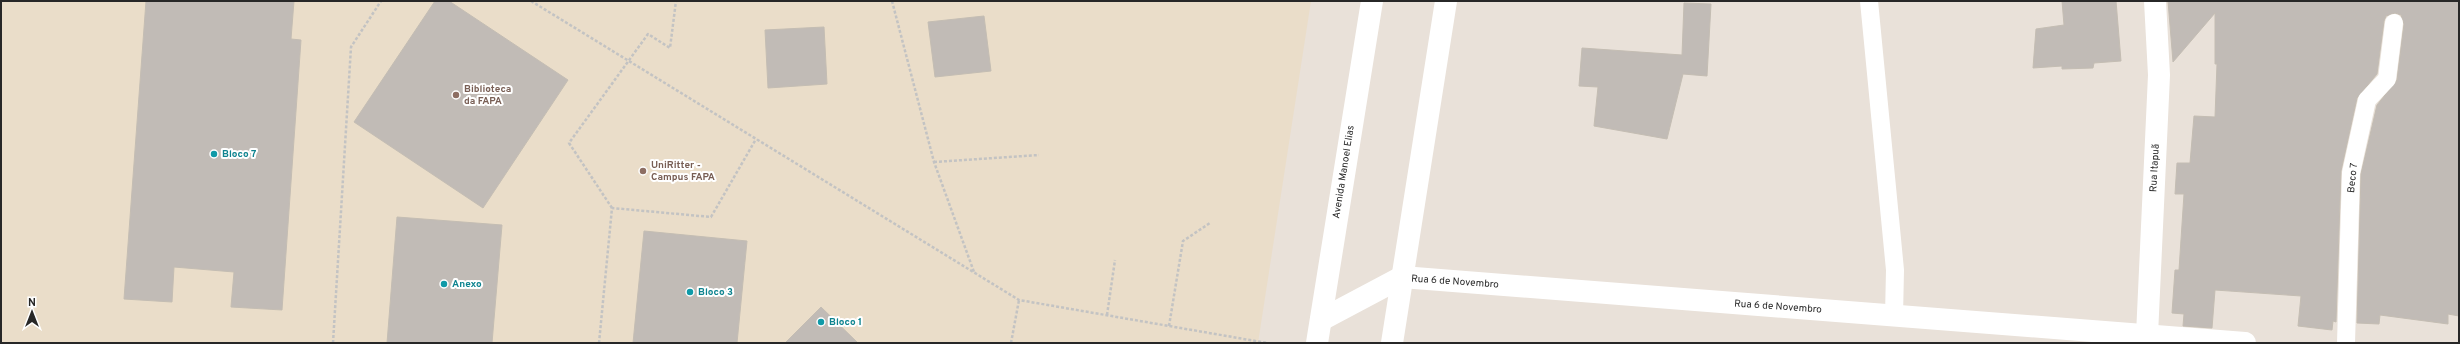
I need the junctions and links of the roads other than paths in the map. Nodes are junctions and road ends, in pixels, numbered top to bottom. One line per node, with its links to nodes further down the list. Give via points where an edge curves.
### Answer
1 (1372, 1): 8 (street, Avenida Manoel Elias)
2 (1446, 1): 6 (street)
3 (1869, 1): 7 (lane, via 1895,270)
4 (2156, 1): 9 (street, Rua Itapuã, via 2159,75)
5 (2394, 23): 13 (lane, Beco 7, via 2387,79 2367,100 2351,173)
6 (1402, 277): 7 (street, Rua 6 de Novembro); 8 (street, Rua 6 de Novembro); 11 (street)
7 (1894, 316): 9 (street, Rua 6 de Novembro)
8 (1321, 320): 10 (street, Avenida Manoel Elias)
9 (2147, 335): 12 (street, Rua 6 de Novembro)
10 (1317, 343)
11 (1392, 343)
12 (2245, 343)
13 (2346, 343)

